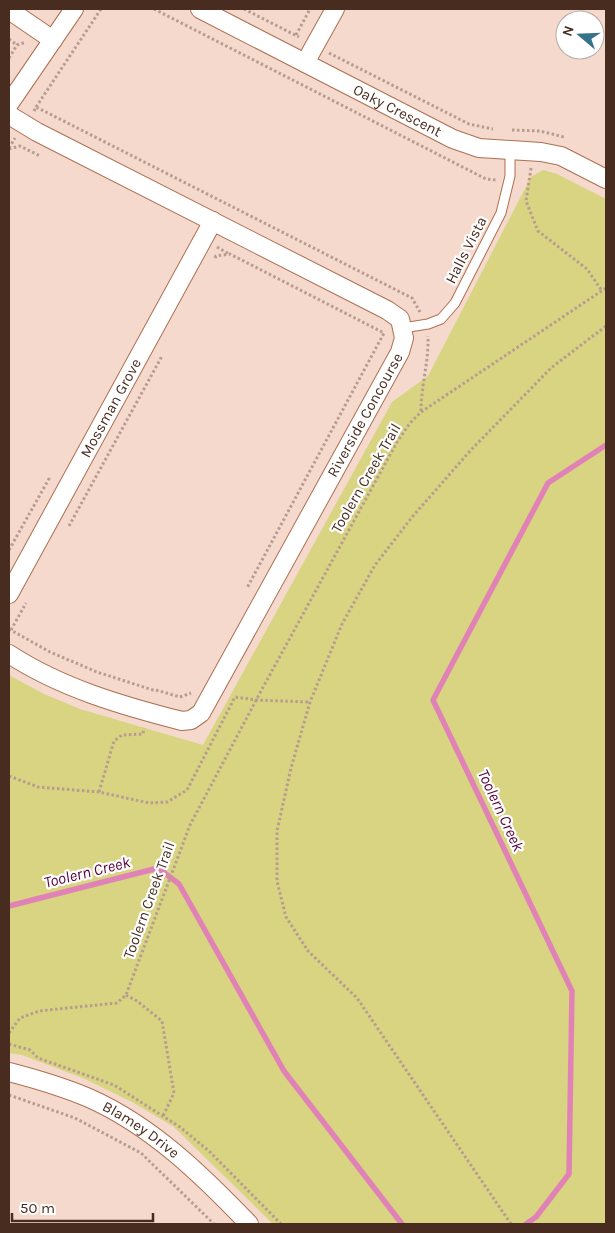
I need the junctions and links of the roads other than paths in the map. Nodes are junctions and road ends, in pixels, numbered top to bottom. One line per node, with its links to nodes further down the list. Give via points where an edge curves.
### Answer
1 (74, 9): 5 (street)
2 (200, 9): 6 (street, Oaky Crescent)
3 (335, 9): 6 (street)
4 (9, 10): 5 (street)
5 (53, 40): 7 (street)
6 (305, 63): 9 (street, Oaky Crescent, via 453,139 479,148)
7 (9, 104)
8 (9, 116): 11 (street)
9 (510, 150): 10 (street, Oaky Crescent, via 560,156); 12 (lane, Halls Vista, via 510,176 501,213 455,303 441,319)
10 (606, 179)
11 (213, 222): 12 (street, via 387,310 400,319); 13 (street, Mossman Grove)
12 (403, 328): 14 (street, Riverside Concourse, via 400,352 201,713 182,721 150,712 52,679)
13 (9, 594)
14 (9, 654)
15 (9, 1072): 16 (street, Blamey Drive, via 42,1080 88,1098 128,1119 208,1180)
16 (250, 1224)

